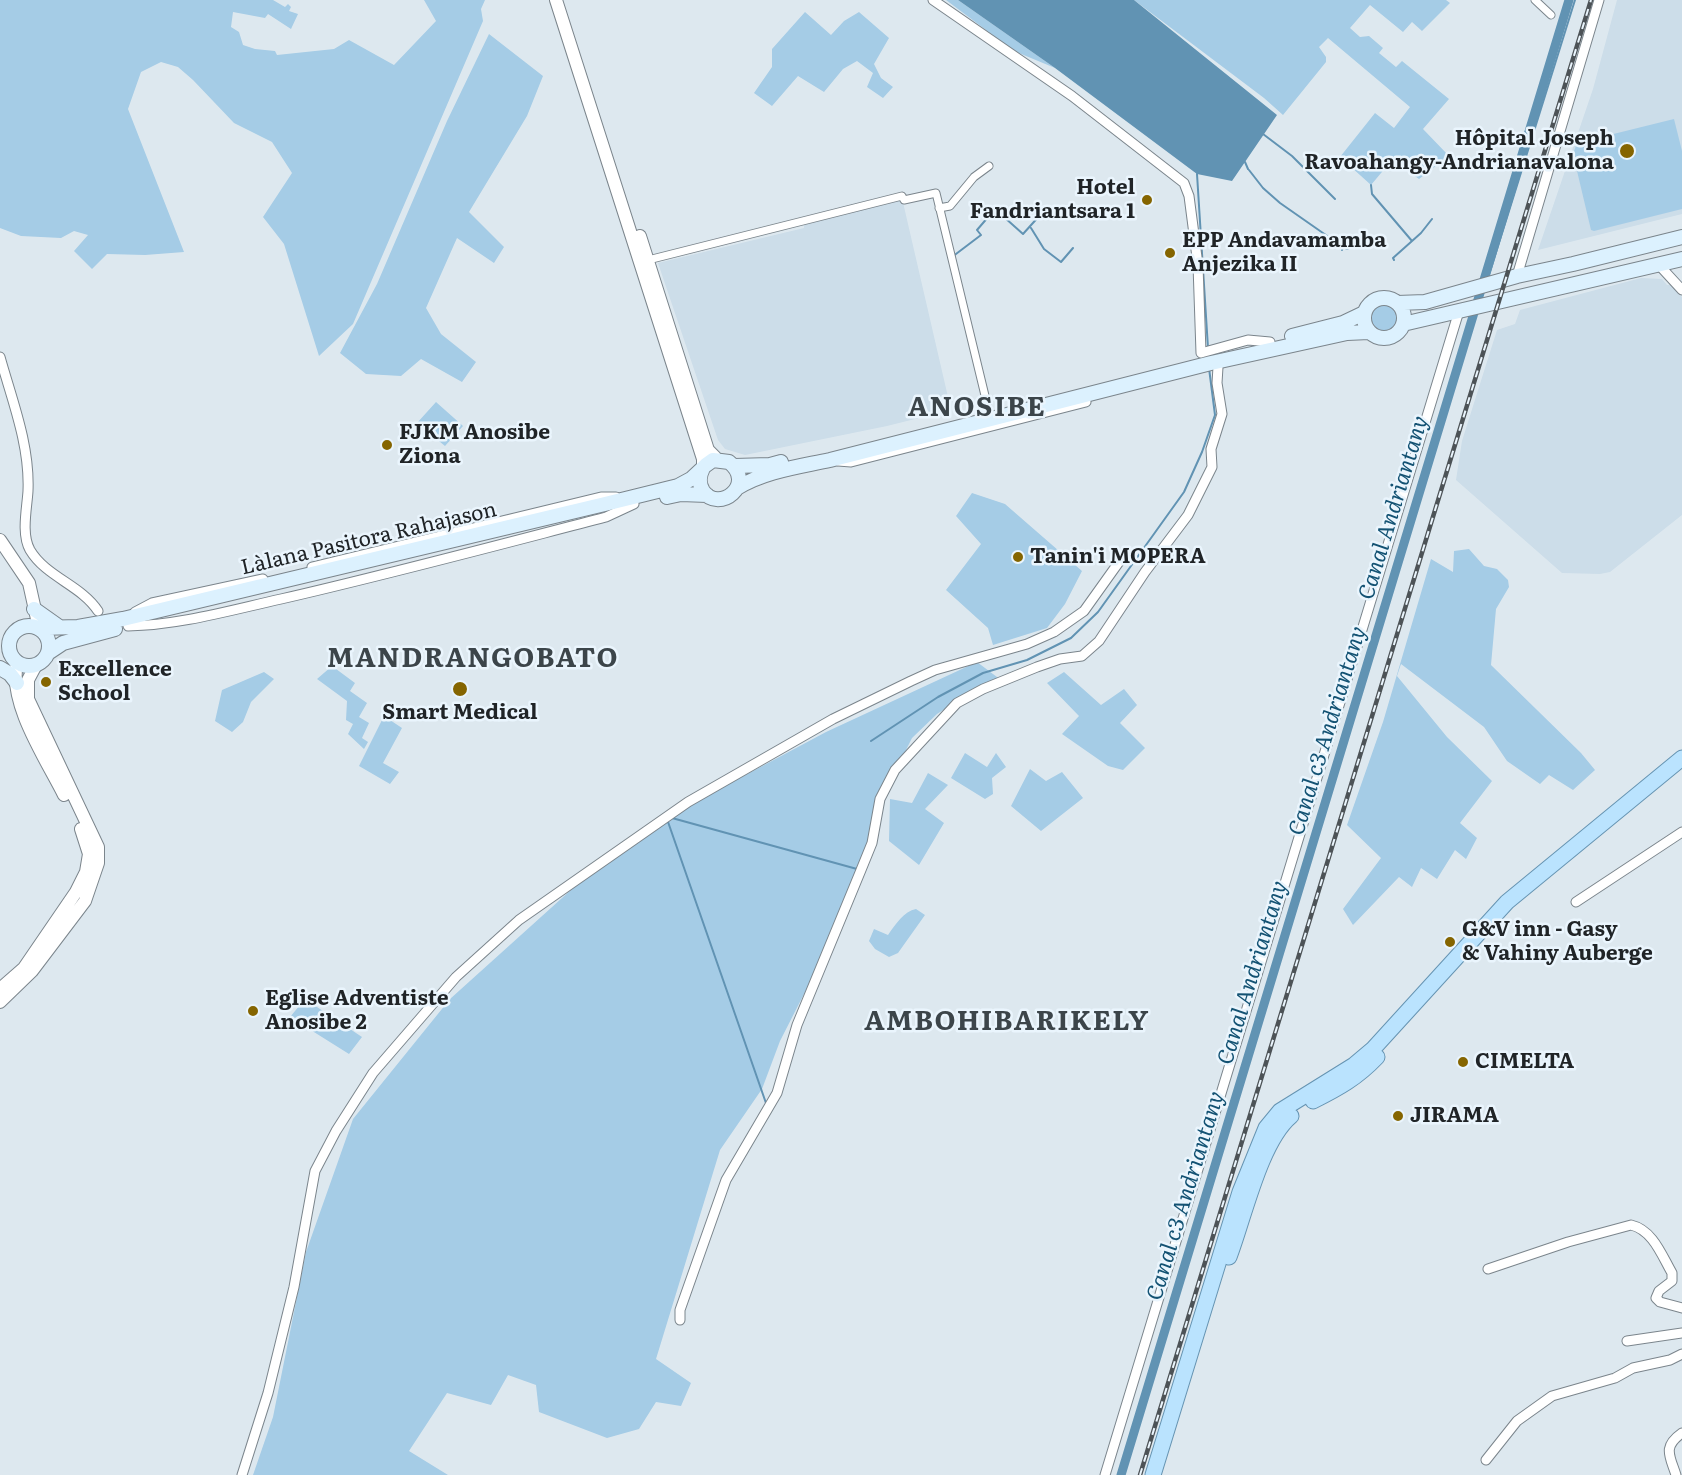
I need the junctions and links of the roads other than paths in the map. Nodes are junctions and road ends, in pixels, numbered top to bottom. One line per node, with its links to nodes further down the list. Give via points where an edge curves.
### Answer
1 (556, 0): 26 (street)
2 (564, 0): 11 (street)
3 (933, 0): 22 (street, via 1072,96 1184,183 1197,258)
4 (1535, 0): 6 (street)
5 (1599, 0): 13 (street)
6 (1551, 15)
7 (989, 166): 8 (street, via 964,187 950,206)
8 (939, 208): 11 (street, via 936,193 904,200 903,196); 23 (street)
9 (1682, 237): 13 (main road)
10 (1682, 259): 12 (main road)
11 (648, 260): 24 (street, via 708,450)
12 (1659, 265): 14 (street); 16 (main road)
13 (1517, 276): 15 (main road, via 1425,302)
14 (1682, 290)
15 (1397, 303): 17 (main road, via 1379,298); 18 (main road, via 1403,313)
16 (1459, 311): 18 (main road); 59 (street)
17 (1364, 313): 19 (main road); 20 (main road)
18 (1403, 324): 19 (main road, via 1399,332 1388,338)
19 (1369, 332): 20 (main road)
20 (1271, 346): 22 (main road)
21 (0, 357): 33 (street, via 28,468 26,532 30,549 50,572 88,599)
22 (1207, 362): 25 (main road, via 770,465); 27 (main road, via 773,472); 52 (street, via 1217,383 1222,414 1211,449 1212,467 1188,515 1144,572 1100,641 1082,656 1038,667 957,703 895,770 880,800 872,843 797,1025 777,1093 726,1179 680,1310)
23 (988, 408)
24 (718, 459): 25 (main road); 26 (main road)
25 (734, 466): 27 (main road, via 739,477)
26 (703, 468): 28 (main road, via 699,479); 29 (main road, Làlana Pasitora Rahajason, via 678,486)
27 (737, 488): 28 (main road, via 724,499)
28 (707, 495): 29 (main road, Làlana Pasitora Rahajason, via 681,494)
29 (632, 501): 34 (main road, Làlana Pasitora Rahajason)
30 (0, 540): 32 (street, via 28,583)
31 (1124, 555): 58 (street, via 1084,611 1054,632 911,681 833,719 697,796 519,920 456,976 373,1073 315,1171 294,1287)
32 (34, 609): 35 (street); 36 (main road)
33 (98, 611)
34 (126, 622): 36 (main road, Làlana Pasitora Rahajason); 38 (main road, Làlana Pasitora Rahajason, via 63,643)
35 (39, 628): 36 (main road, Làlana Pasitora Rahajason); 37 (main road, via 18,628); 38 (main road, via 48,637)
36 (62, 629)
37 (5, 641): 40 (main road)
38 (48, 653): 41 (main road)
39 (0, 660): 40 (main road)
40 (16, 661): 41 (main road); 43 (street)
41 (36, 665): 49 (street, via 28,680 28,699 99,856 85,901 32,971)
42 (0, 668): 43 (main road)
43 (17, 683): 48 (street, via 21,708 86,840 89,854 76,892 24,968)
44 (1682, 758): 60 (main road, via 1507,902 1360,1060 1272,1119 1240,1192)
45 (1682, 770): 61 (main road, via 1516,906 1360,1074 1299,1109 1281,1124 1263,1158 1228,1260)
46 (1682, 832): 47 (street)
47 (1576, 902)
48 (0, 989)
49 (0, 1002)
50 (1488, 1269): 51 (street, via 1631,1225 1649,1234 1672,1273 1672,1281 1656,1298)
51 (1682, 1308)
52 (680, 1320)
53 (1682, 1333): 54 (street)
54 (1627, 1341)
55 (1682, 1354): 57 (street, via 1552,1396 1517,1421)
56 (1682, 1434): 62 (street, via 1669,1448)
57 (1486, 1460)
58 (242, 1475)
59 (1105, 1475)
60 (1153, 1475)
61 (1162, 1475)
62 (1676, 1475)

